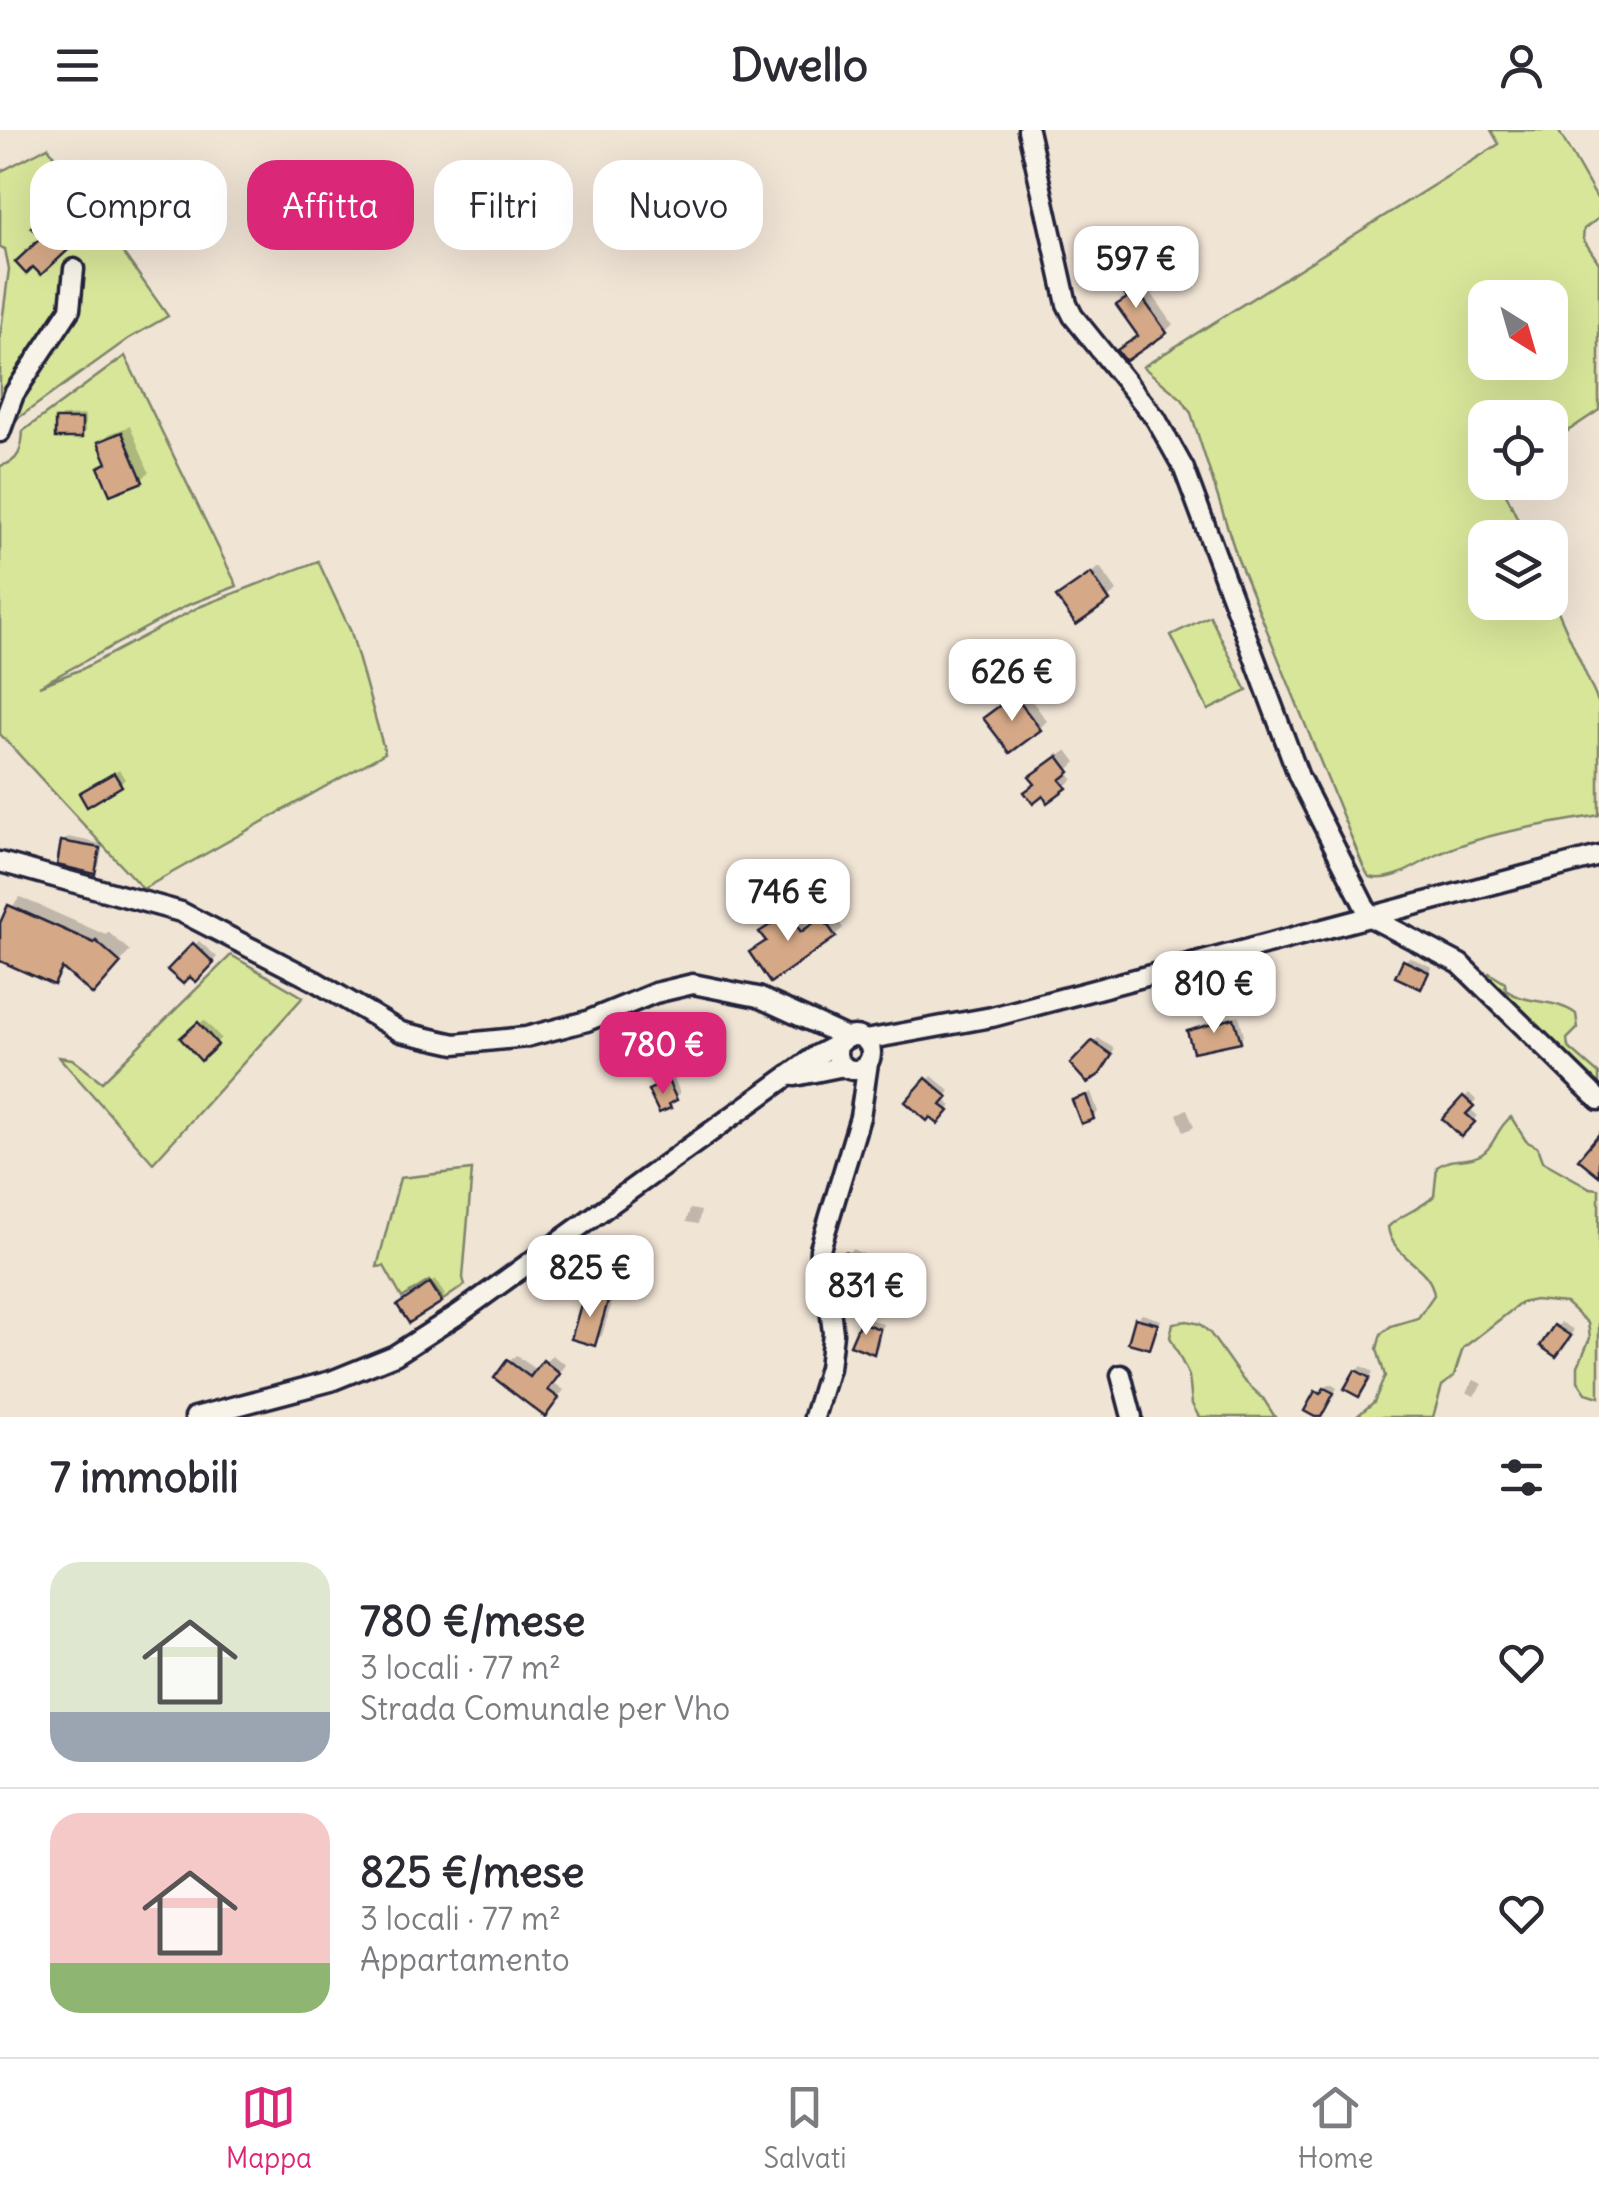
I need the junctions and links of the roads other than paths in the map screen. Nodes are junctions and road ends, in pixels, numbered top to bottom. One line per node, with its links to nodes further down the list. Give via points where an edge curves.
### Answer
1 (1028, 130): 6 (street, via 1067,304 1156,419 1184,469 1299,778)
2 (74, 269): 3 (street, via 70,310 14,394)
3 (0, 432)
4 (1599, 856): 6 (street)
5 (0, 862): 8 (street, via 181,912 401,1032 455,1044 526,1037 692,984 758,997)
6 (1370, 917): 7 (street); 13 (street, via 1460,964)
7 (910, 1035): 8 (street); 9 (street)
8 (852, 1040): 9 (street, via 871,1051); 10 (street, via 838,1050); 11 (street)
9 (869, 1062): 10 (street); 12 (street)
10 (844, 1067): 11 (street); 12 (street)
11 (780, 1081): 15 (street, via 395,1355 331,1381)
12 (863, 1098): 16 (street, via 820,1249 833,1333)
13 (1599, 1100)
14 (1121, 1375): 17 (street)
15 (194, 1417)
16 (814, 1417)
17 (1132, 1417)

